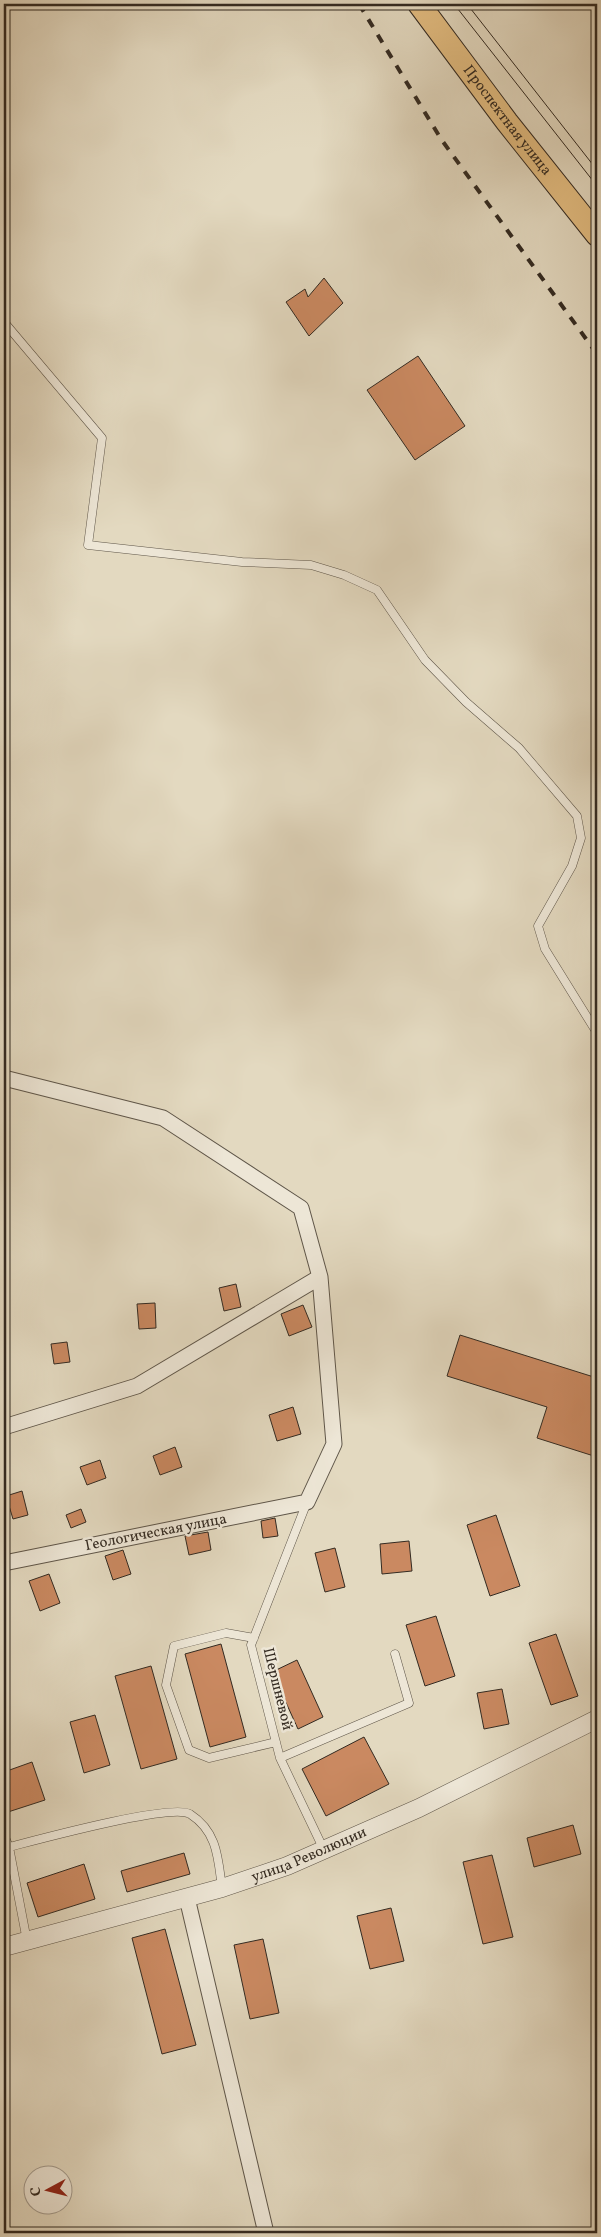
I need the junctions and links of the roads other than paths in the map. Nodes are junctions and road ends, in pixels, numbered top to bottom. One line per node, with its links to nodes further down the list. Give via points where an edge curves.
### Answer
1 (419, 4): 2 (main road, Проспектная улица, via 506,122)
2 (597, 235)
3 (4, 322): 4 (lane, via 102,438 88,545 242,562 312,565 377,590 425,660 466,702 519,748 577,816 581,838 572,866 538,926 546,949)
4 (597, 1033)
5 (4, 1078): 6 (street, via 163,1118 301,1208)
6 (320, 1277): 7 (street, via 138,1386); 8 (street, via 334,1444)
7 (4, 1427)
8 (307, 1502): 9 (street, Геологическая улица); 10 (lane, Шершневой)
9 (4, 1563)
10 (254, 1638): 13 (lane, Шершневой, via 252,1645); 13 (lane, via 226,1634 174,1646 166,1685 188,1750 209,1758)
11 (395, 1654): 14 (lane, via 409,1703)
12 (597, 1719): 17 (street, улица Революции, via 419,1808)
13 (276, 1742): 14 (lane, Шершневой)
14 (280, 1758): 17 (lane, Шершневой)
15 (4, 1835): 16 (lane)
16 (9, 1847): 18 (lane, via 138,1817 166,1812 188,1813 216,1844); 20 (lane)
17 (324, 1851): 18 (street, улица Революции)
18 (222, 1888): 19 (street, улица Революции)
19 (187, 1898): 20 (street, улица Революции); 22 (street)
20 (27, 1941): 21 (street, улица Революции)
21 (4, 1947)
22 (266, 2233)

